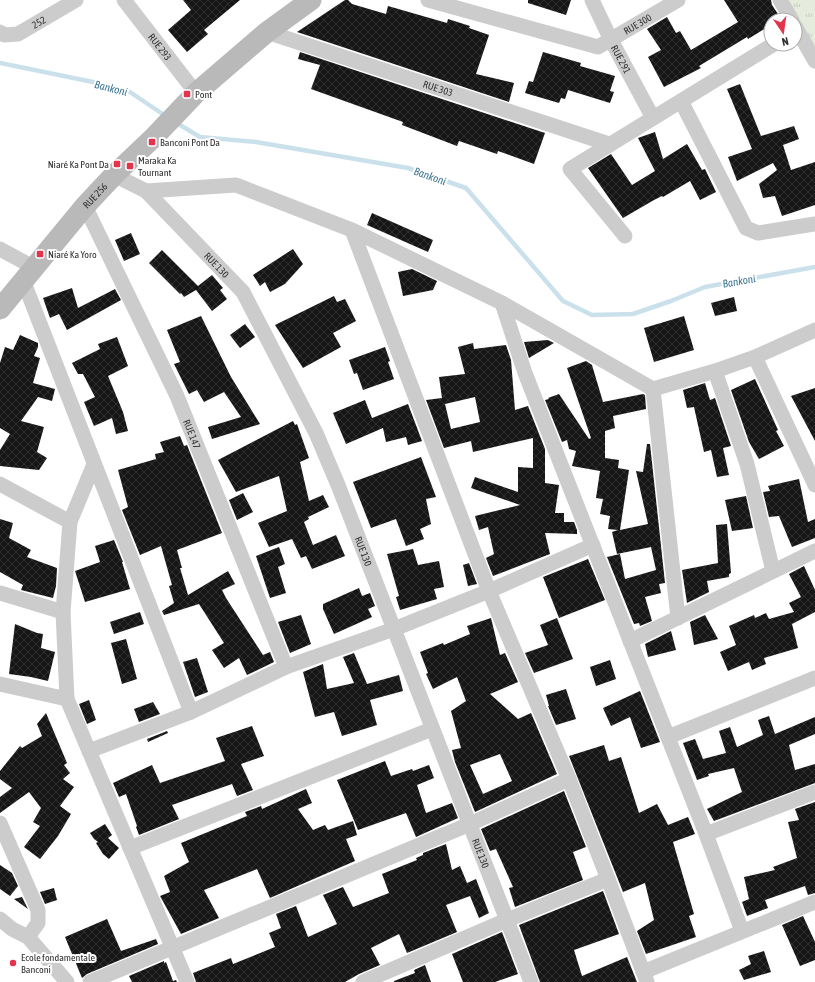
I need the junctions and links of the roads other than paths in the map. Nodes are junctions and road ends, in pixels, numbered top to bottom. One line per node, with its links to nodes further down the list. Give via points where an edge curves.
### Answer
1 (76, 0): 9 (street, 252, via 18,34 4,35)
2 (124, 0): 15 (street, RUE 293)
3 (311, 0): 10 (street, RUE 256)
4 (428, 0): 11 (street, RUE 300, via 598,47)
5 (592, 0): 11 (street, RUE 291)
6 (678, 0): 11 (street, RUE 300)
7 (780, 0): 8 (street)
8 (787, 12)
9 (0, 32)
10 (267, 32): 15 (street, RUE 256); 18 (street, RUE 303)
11 (611, 40): 17 (street, RUE 291)
12 (803, 41): 14 (street)
13 (763, 51): 16 (street)
14 (815, 61)
15 (191, 99): 19 (street, RUE 256)
16 (681, 101): 17 (street); 22 (street, via 746,228 758,232)
17 (653, 118): 18 (street)
18 (609, 144): 24 (street, via 570,169)
19 (114, 175): 20 (street, RUE 130); 21 (street, RUE 256)
20 (146, 190): 23 (street, via 236,185); 44 (street, RUE 130, via 243,292 316,433)
21 (85, 206): 26 (street, RUE 256); 46 (street, RUE 147, via 177,396)
22 (815, 224)
23 (352, 230): 27 (street); 40 (street)
24 (625, 236)
25 (0, 249): 26 (street)
26 (28, 274): 28 (street, RUE 256); 33 (street)
27 (502, 303): 32 (street); 37 (street, via 525,373)
28 (0, 308)
29 (815, 330): 30 (street)
30 (755, 357): 31 (street); 35 (street)
31 (715, 371): 32 (street); 39 (street, via 746,464)
32 (653, 389): 43 (street)
33 (94, 464): 36 (street); 50 (street)
34 (0, 484): 36 (street)
35 (815, 485)
36 (70, 522): 42 (street)
37 (593, 545): 40 (street); 45 (street)
38 (815, 551): 39 (street)
39 (773, 571): 43 (street)
40 (489, 591): 44 (street); 54 (street)
41 (0, 593): 42 (street)
42 (63, 612): 49 (street)
43 (678, 618): 45 (street)
44 (394, 629): 46 (street); 51 (street, RUE 130)
45 (630, 641): 52 (street)
46 (286, 667): 50 (street)
47 (815, 678): 52 (street)
48 (0, 684): 49 (street)
49 (67, 699): 53 (street)
50 (191, 712): 53 (street)
51 (432, 729): 57 (street, RUE 130); 59 (street)
52 (668, 737): 58 (street)
53 (89, 751): 59 (street)
54 (569, 779): 57 (street); 60 (street)
55 (815, 792): 58 (street)
56 (0, 823): 66 (street, via 38,910 38,923)
57 (470, 824): 63 (street, RUE 130); 67 (street)
58 (706, 834): 65 (street)
59 (130, 848): 67 (street)
60 (608, 879): 63 (street); 68 (street)
61 (815, 902): 65 (street)
62 (0, 919): 64 (street)
63 (507, 920): 72 (street); 73 (street, RUE 130)
64 (6, 931): 66 (street)
65 (742, 931): 68 (street)
66 (28, 937): 69 (street)
67 (172, 947): 70 (street); 71 (street)
68 (645, 977)
69 (67, 982)
70 (90, 982)
71 (187, 982)
72 (363, 982)
73 (531, 982)

